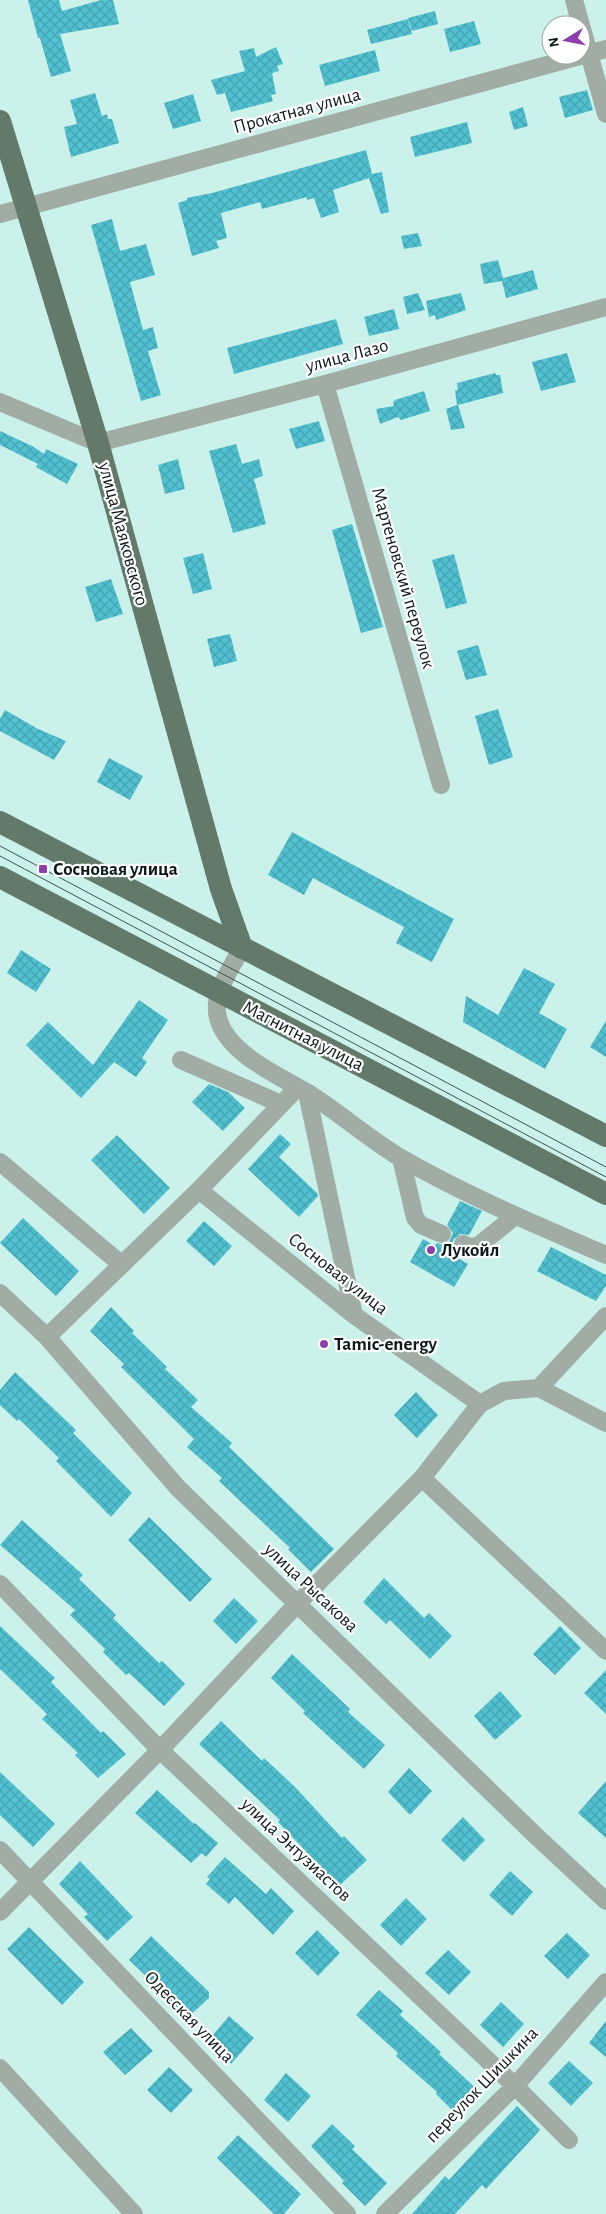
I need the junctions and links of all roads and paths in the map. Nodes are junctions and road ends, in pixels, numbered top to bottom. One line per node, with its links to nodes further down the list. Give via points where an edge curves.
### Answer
1 (574, 0): 2 (street)
2 (578, 15)
3 (591, 40): 4 (street)
4 (598, 51): 5 (street); 7 (street, Прокатная улица)
5 (606, 114)
6 (0, 121): 7 (main road, улица Маяковского)
7 (26, 208): 8 (street, Прокатная улица); 12 (main road, улица Маяковского)
8 (0, 214)
9 (606, 307): 10 (street, улица Лазо)
10 (325, 384): 12 (street, улица Лазо); 13 (street, Мартеновский переулок)
11 (0, 402): 12 (street)
12 (98, 443): 16 (main road, улица Маяковского, via 221,889)
13 (441, 784)
14 (0, 822): 16 (main road)
15 (0, 877): 17 (main road, Магнитная улица)
16 (242, 948): 17 (street); 21 (main road)
17 (219, 993): 19 (street, via 218,1020 234,1046); 25 (main road, Магнитная улица)
18 (181, 1060): 20 (street)
19 (302, 1090): 20 (street); 22 (street); 32 (street)
20 (281, 1104): 24 (street)
21 (606, 1136)
22 (401, 1158): 26 (street); 27 (street, via 415,1218)
23 (0, 1162): 30 (street)
24 (199, 1190): 30 (street); 32 (street, Сосновая улица)
25 (606, 1194)
26 (515, 1216): 28 (street, via 478,1246); 29 (street)
27 (442, 1234)
28 (463, 1244)
29 (606, 1255)
30 (122, 1264): 34 (street)
31 (0, 1293): 34 (street, улица Рысакова)
32 (354, 1315): 36 (street, Сосновая улица)
33 (606, 1316): 35 (street)
34 (47, 1337): 40 (street, улица Рысакова, via 178,1488)
35 (540, 1388): 36 (street, via 504,1391); 37 (street)
36 (480, 1404): 38 (street)
37 (606, 1423)
38 (422, 1478): 40 (street); 41 (street)
39 (0, 1584): 42 (street, улица Энтузиастов)
40 (298, 1603): 42 (street); 45 (street, улица Рысакова, via 534,1835)
41 (606, 1651)
42 (160, 1750): 44 (street); 49 (street, улица Энтузиастов)
43 (0, 1850): 44 (street, Одесская улица)
44 (30, 1881): 46 (street); 52 (street, Одесская улица)
45 (606, 1901)
46 (0, 1912)
47 (606, 1982): 49 (street, переулок Шишкина)
48 (0, 2068): 51 (street)
49 (515, 2086): 50 (street, улица Энтузиастов); 53 (street, переулок Шишкина)
50 (569, 2140)
51 (134, 2214)
52 (347, 2214)
53 (385, 2214)

